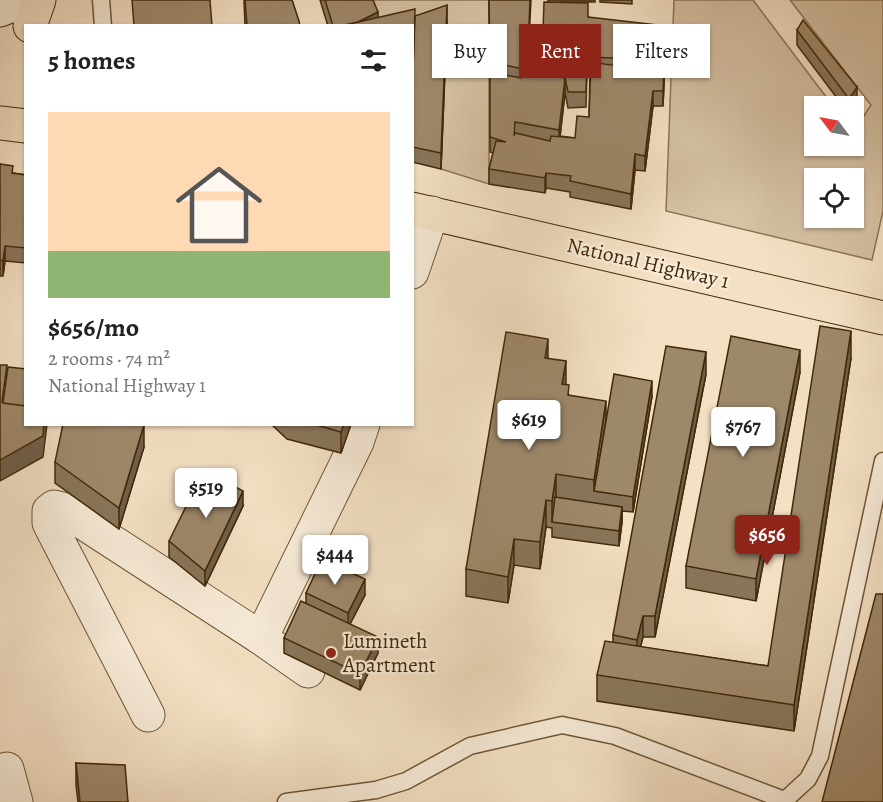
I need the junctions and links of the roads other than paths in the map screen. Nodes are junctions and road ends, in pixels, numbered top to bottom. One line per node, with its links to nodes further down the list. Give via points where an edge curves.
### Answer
1 (25, 0): 4 (street)
2 (39, 0): 5 (highway)
3 (101, 0): 6 (lane)
4 (0, 10)
5 (31, 24)
6 (103, 24)
7 (0, 123): 8 (highway)
8 (24, 126)
9 (422, 211): 10 (street); 11 (highway, National Highway 1)
10 (414, 260)
11 (883, 318)
12 (362, 426): 15 (street)
13 (883, 461): 14 (lane)
14 (876, 521): 19 (lane, via 820,756 807,778)
15 (261, 638): 16 (street); 17 (street, via 54,507 49,511 49,523)
16 (308, 671)
17 (148, 715)
18 (7, 769): 20 (street)
19 (784, 801): 21 (lane, via 615,735 562,725 470,746 406,781 376,790)
20 (16, 802)
21 (286, 802)

